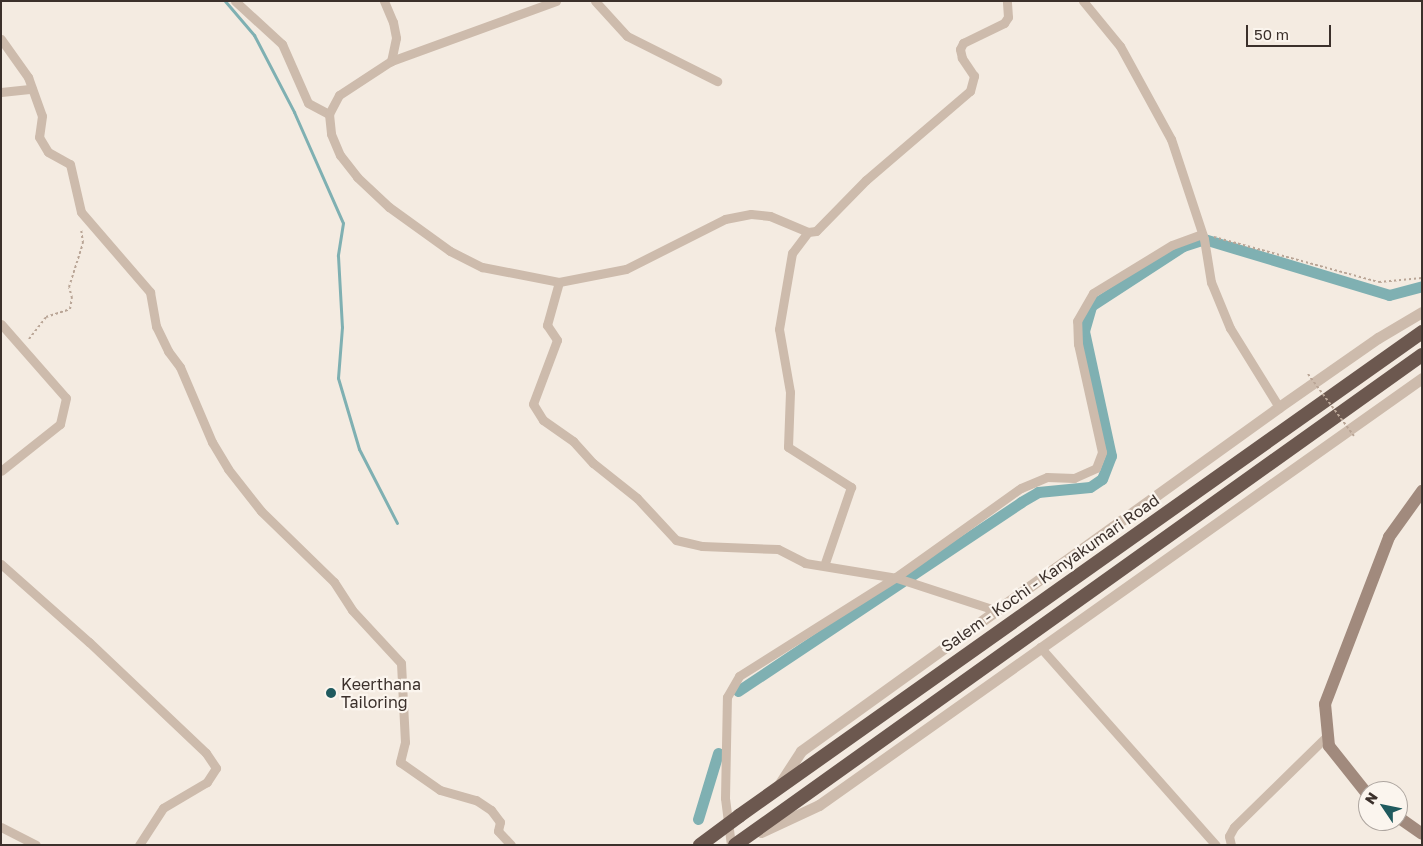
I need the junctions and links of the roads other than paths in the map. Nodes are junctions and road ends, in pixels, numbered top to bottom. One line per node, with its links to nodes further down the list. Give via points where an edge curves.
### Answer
1 (235, 1): 12 (street, via 282,44 308,103)
2 (384, 1): 8 (street, via 394,22 396,38)
3 (556, 1): 8 (street)
4 (595, 1): 9 (street, via 627,36)
5 (1007, 1): 13 (street, via 1008,16 1004,23 970,39 960,49 974,76 970,91 866,180 823,225)
6 (1083, 1): 14 (street, via 1120,46 1148,92 1171,139)
7 (1, 39): 10 (street, via 28,77)
8 (391, 61): 12 (street, via 339,95)
9 (718, 81)
10 (32, 89): 11 (street); 38 (street, via 42,116 39,137 48,152 70,164 81,212 150,292 156,326 183,374 208,433 228,469 261,511 334,582 352,610 401,663 405,742 400,762 440,790 476,800 491,810 500,822 498,831)
11 (1, 92)
12 (329, 114): 15 (street, via 331,134 340,155 357,177 389,207 450,251 482,267)
13 (808, 232): 15 (street, via 770,216 751,214 725,219 626,269); 25 (street, via 792,253 779,329 790,392 788,447 851,487)
14 (1202, 234): 21 (street, via 1211,282 1230,328); 26 (street, via 1172,245 1093,294 1077,321 1078,344 1102,452 1096,468 1074,478 1047,477 1020,488)
15 (559, 282): 25 (street, via 548,325 557,340 533,404 543,420 573,441 593,463 637,498 676,540 702,546 778,549 805,563)
16 (1422, 312): 21 (street, via 1378,338)
17 (1, 324): 22 (street, via 66,398 60,424)
18 (1422, 332): 31 (highway, Salem - Kochi - Kanyakumari Road)
19 (1422, 355): 35 (highway)
20 (1422, 378): 28 (street)
21 (1279, 407): 27 (street)
22 (1, 471)
23 (1422, 491): 29 (main road, via 1389,537 1325,704)
24 (1, 564): 37 (street, via 103,655 206,753 216,768 207,782 164,808)
25 (824, 566): 26 (street)
26 (896, 578): 27 (street); 35 (street, via 739,676 727,697 725,798)
27 (995, 610): 31 (street, via 801,751)
28 (1040, 647): 35 (street, via 819,805); 40 (street)
29 (1328, 735): 30 (main road, via 1329,746); 41 (street, via 1234,827)
30 (1358, 782)
31 (778, 788): 39 (highway, Salem - Kochi - Kanyakumari Road, bridge)
32 (1408, 824): 34 (main road)
33 (1, 827): 36 (street)
34 (1422, 834)
35 (736, 843)
36 (36, 845)
37 (139, 845)
38 (511, 845)
39 (700, 845)
40 (1216, 845)
41 (1231, 845)

